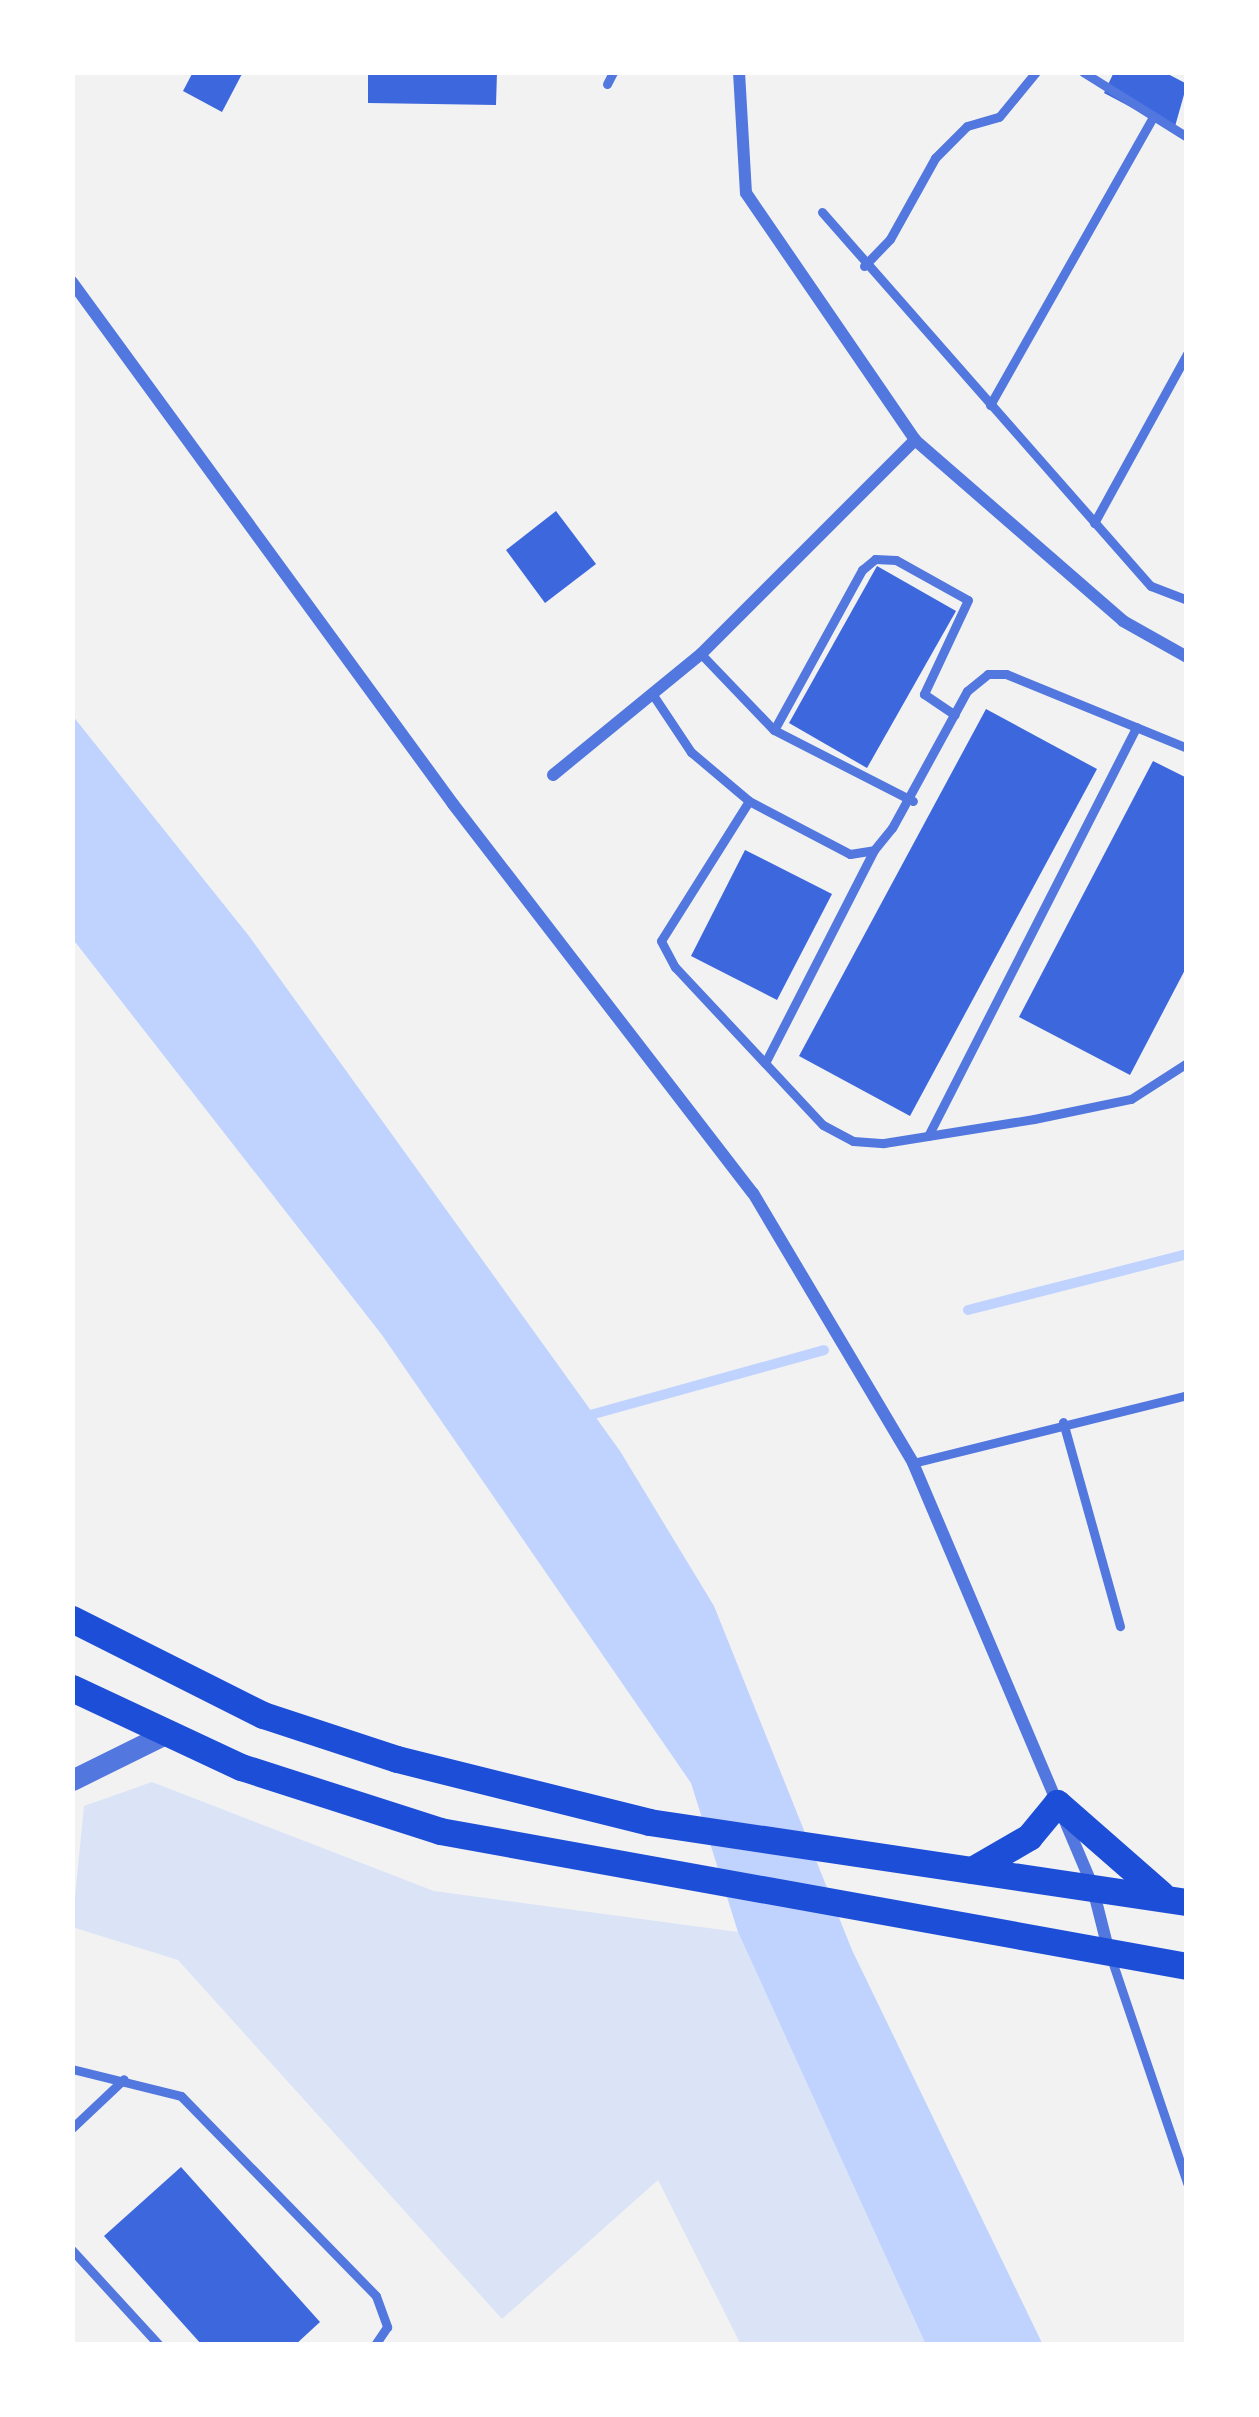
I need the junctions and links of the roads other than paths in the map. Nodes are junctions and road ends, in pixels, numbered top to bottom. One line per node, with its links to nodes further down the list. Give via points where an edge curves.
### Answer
1 (613, 72): 5 (lane)
2 (739, 72): 13 (street, via 746,193)
3 (1036, 72): 9 (lane, via 999,117 967,126 935,158 890,239)
4 (1083, 72): 6 (lane)
5 (607, 84)
6 (1153, 117): 7 (lane); 12 (lane)
7 (1187, 136)
8 (823, 212): 9 (lane)
9 (864, 266): 12 (lane)
10 (72, 282): 32 (street, via 453,804 754,1193)
11 (1187, 354): 14 (lane)
12 (990, 404): 14 (lane)
13 (915, 440): 16 (street); 17 (street, via 1123,621)
14 (1094, 523): 15 (lane, via 1151,586)
15 (1187, 600)
16 (700, 655): 18 (street); 21 (lane)
17 (1187, 657)
18 (653, 695): 23 (street); 24 (lane, via 691,752)
19 (955, 715): 20 (lane, via 988,674 1006,674); 21 (lane, via 924,694 968,600 896,560 875,559); 25 (lane)
20 (1136, 727): 22 (lane); 29 (lane)
21 (774, 730): 25 (lane)
22 (1187, 748)
23 (553, 775)
24 (749, 801): 26 (lane, via 829,848); 27 (lane, via 661,941 675,967)
25 (913, 801): 26 (lane)
26 (874, 850): 27 (lane)
27 (765, 1063): 29 (lane, via 823,1125 854,1141)
28 (1187, 1063): 29 (lane, via 1131,1099)
29 (928, 1136)
30 (1187, 1395): 31 (lane)
31 (1063, 1422): 32 (lane); 34 (lane)
32 (913, 1463): 38 (street)
33 (72, 1619): 39 (main road, via 262,1715 397,1759 649,1822)
34 (1120, 1626)
35 (72, 1688): 36 (main road)
36 (167, 1733): 37 (street); 42 (main road, via 340,1804 663,1873)
37 (72, 1780)
38 (1057, 1803): 39 (main road, via 1029,1837); 40 (street); 41 (main road)
39 (972, 1870): 40 (main road)
40 (1091, 1885): 41 (main road); 42 (street)
41 (1178, 1901)
42 (1109, 1953): 43 (main road); 47 (lane)
43 (1187, 1966)
44 (72, 2068): 45 (lane)
45 (124, 2079): 46 (lane); 50 (lane, via 182,2096 376,2296 387,2327)
46 (72, 2128)
47 (1187, 2183)
48 (72, 2251): 49 (lane)
49 (159, 2345)
50 (375, 2345)

